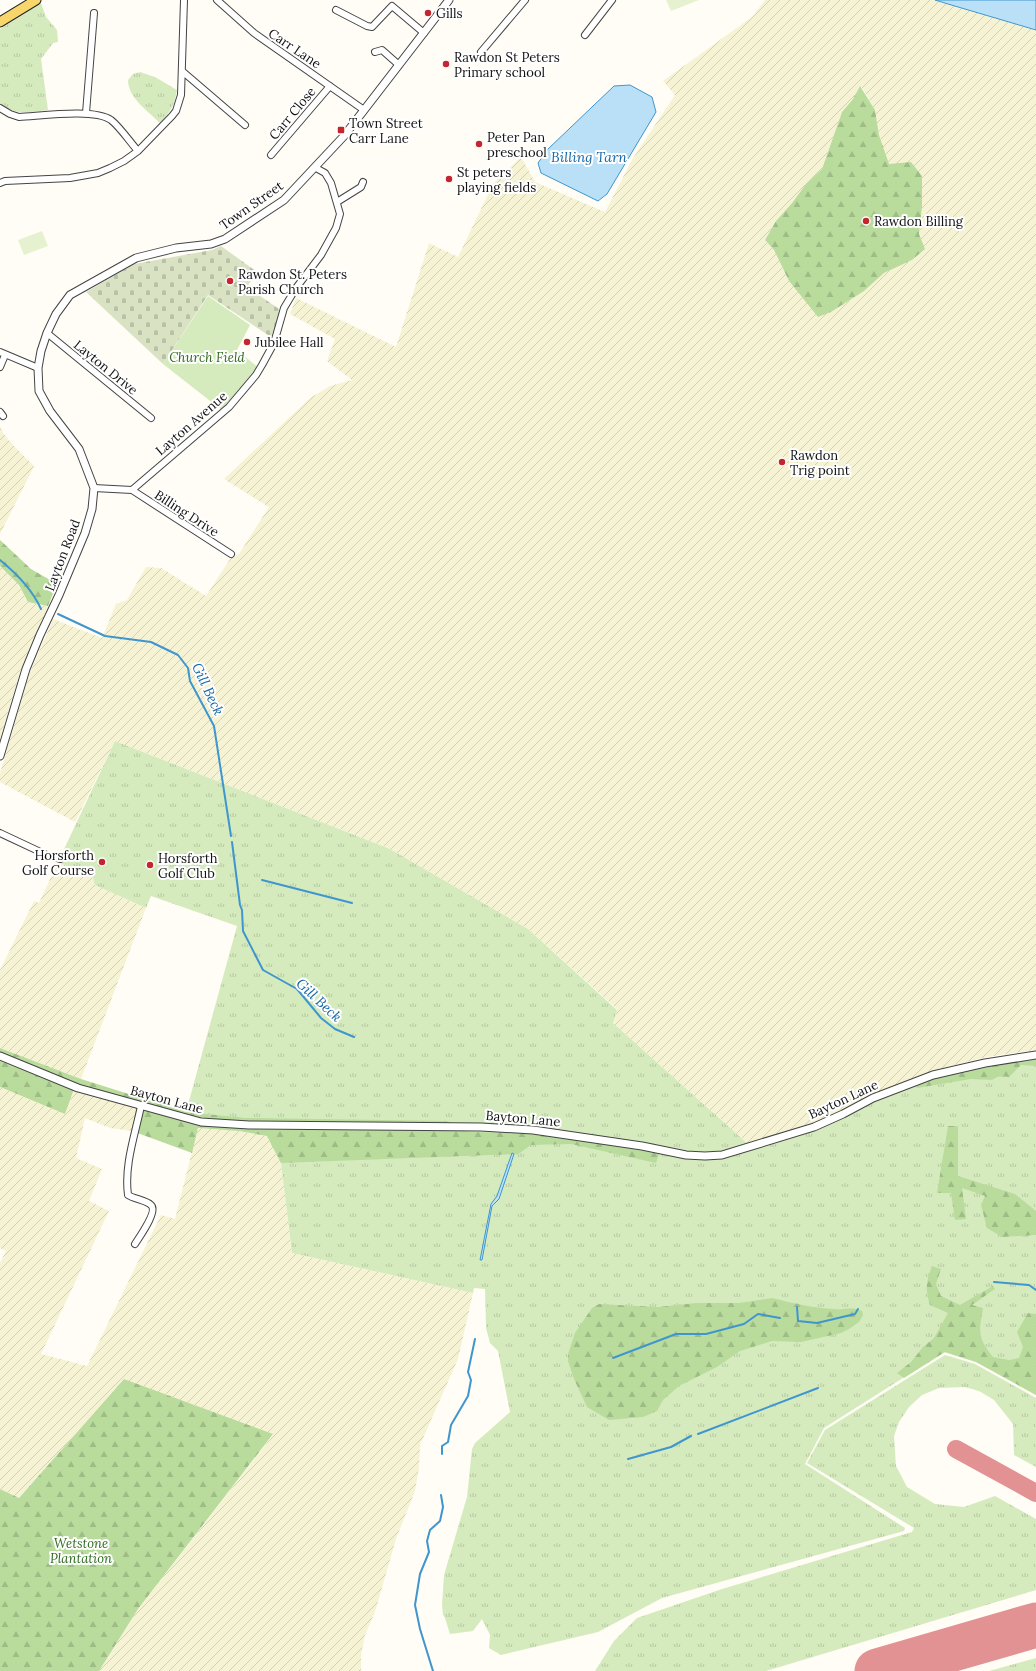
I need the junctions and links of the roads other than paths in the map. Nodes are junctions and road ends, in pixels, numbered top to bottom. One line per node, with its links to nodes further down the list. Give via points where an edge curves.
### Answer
1 (36, 0): 9 (main road)
2 (184, 0): 15 (street)
3 (217, 0): 16 (street, Carr Lane, via 254,33)
4 (449, 0): 10 (street, Town Street)
5 (525, 0): 13 (street)
6 (612, 0): 11 (street)
7 (336, 10): 10 (street, via 372,27 392,6)
8 (94, 13): 19 (street)
9 (0, 22)
10 (424, 33): 14 (street, Town Street)
11 (585, 35)
12 (375, 52): 14 (street, via 382,50)
13 (481, 52)
14 (399, 65): 18 (street, Town Street)
15 (182, 71): 20 (street); 21 (street, via 181,95 176,110)
16 (330, 86): 18 (street, Carr Lane); 22 (street, Carr Close)
17 (0, 108): 19 (street, via 19,117)
18 (364, 110): 23 (street, Town Street)
19 (86, 113): 21 (street, via 111,120)
20 (246, 125)
21 (138, 151): 25 (street, via 124,161 98,173 70,178)
22 (271, 155)
23 (316, 168): 26 (street, Layton Avenue, via 325,173); 27 (street, Town Street, via 284,200 225,239 136,258 70,295 56,314)
24 (363, 182): 26 (street, via 361,187)
25 (0, 183)
26 (337, 202): 33 (street, Layton Avenue, via 340,214 336,228 321,255 284,308 274,343 256,375 229,407)
27 (47, 333): 30 (street, Town Street); 31 (street, Layton Drive)
28 (3, 354): 29 (street); 30 (street)
29 (0, 367)
30 (38, 368): 32 (street, Layton Road, via 39,391 42,398 79,449)
31 (151, 418)
32 (94, 488): 33 (street); 35 (street, Layton Road, via 92,509 85,532 26,669)
33 (132, 490): 34 (street, Billing Drive)
34 (231, 554)
35 (0, 756)
36 (0, 833): 37 (street)
37 (60, 859)
38 (1036, 1055): 40 (street, Bayton Lane, via 933,1075 873,1098 814,1127 722,1155 686,1155 592,1137 510,1128 249,1125 201,1122)
39 (0, 1056): 40 (street, Bayton Lane, via 78,1088)
40 (141, 1106): 41 (street, via 126,1172 126,1185 128,1195 150,1203 153,1210)
41 (135, 1244)

